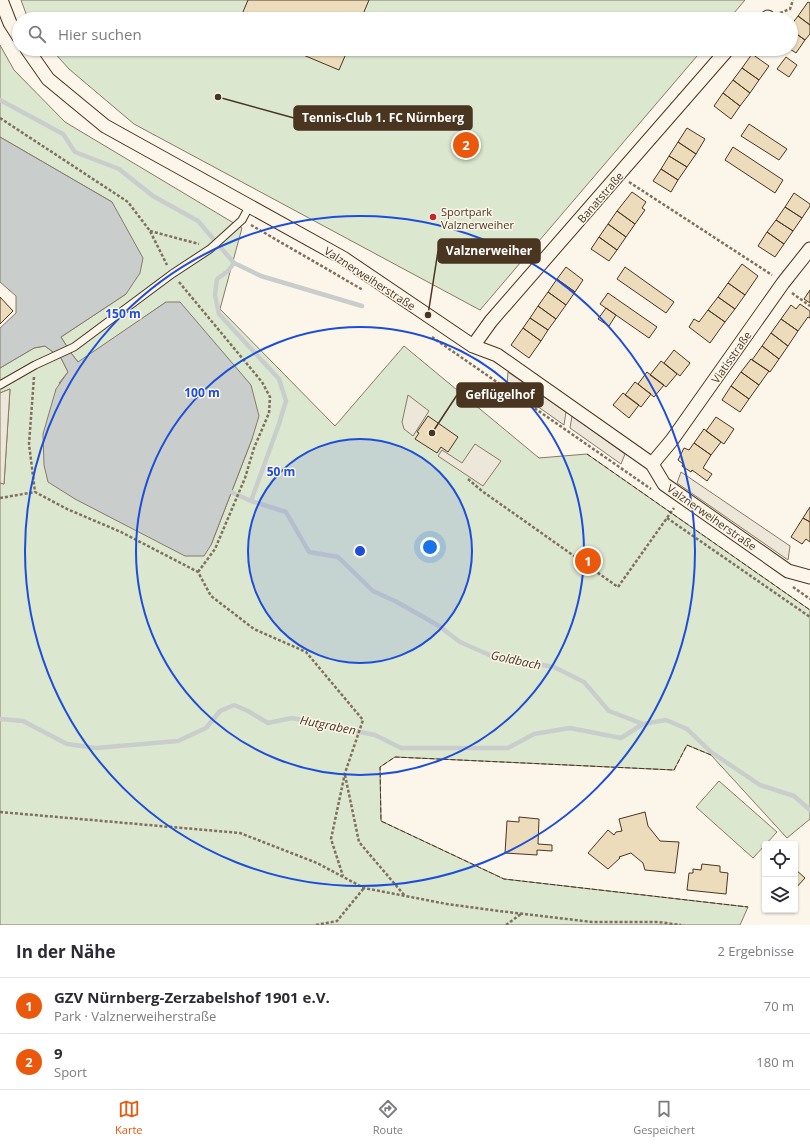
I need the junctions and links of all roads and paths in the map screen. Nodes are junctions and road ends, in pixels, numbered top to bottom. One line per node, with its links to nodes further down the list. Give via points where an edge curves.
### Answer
1 (1, 0): 4 (street)
2 (793, 0): 3 (path, via 790,9)
3 (782, 12)
4 (12, 26)
5 (32, 56): 9 (street, Valznerweiherstraße, via 48,80 105,126)
6 (722, 56): 8 (street, Banatstraße)
7 (0, 118): 11 (path, via 128,202)
8 (618, 175): 15 (path); 19 (street, Banatstraße, via 491,321)
9 (249, 207): 10 (lane); 19 (street, Valznerweiherstraße, via 343,258)
10 (242, 220): 12 (lane); 16 (path)
11 (150, 231): 12 (path, via 201,244); 14 (path)
12 (210, 249): 14 (lane)
13 (810, 249): 15 (street, Viatisstraße)
14 (172, 274): 20 (lane, via 74,347); 29 (path, via 262,382 270,397 269,413 234,507 215,549)
15 (783, 282): 17 (path, via 792,293); 22 (street, Viatisstraße, via 672,440)
16 (368, 293)
17 (810, 306)
18 (430, 335): 25 (path)
19 (473, 346): 22 (street, Valznerweiherstraße, via 497,355)
20 (35, 365): 21 (lane); 24 (path, via 28,444)
21 (0, 385)
22 (652, 464): 30 (street, Valznerweiherstraße, via 664,484 788,571)
23 (468, 479): 28 (path, via 618,586)
24 (35, 492): 26 (path); 29 (path)
25 (657, 494)
26 (0, 498)
27 (675, 506): 28 (path)
28 (667, 518): 33 (path)
29 (198, 572): 34 (path, via 211,596 254,629 306,652 364,720)
30 (810, 577)
31 (791, 586): 32 (path)
32 (810, 599)
33 (810, 617)
34 (345, 773): 36 (path, via 331,839); 38 (path, via 359,842)
35 (0, 812): 36 (path, via 240,833 317,863)
36 (342, 876): 37 (path)
37 (364, 888): 38 (path); 40 (path, via 338,921)
38 (406, 896): 39 (path)
39 (522, 914): 41 (path); 42 (path, via 592,922 658,922)
40 (316, 925)
41 (506, 925)
42 (681, 925)

